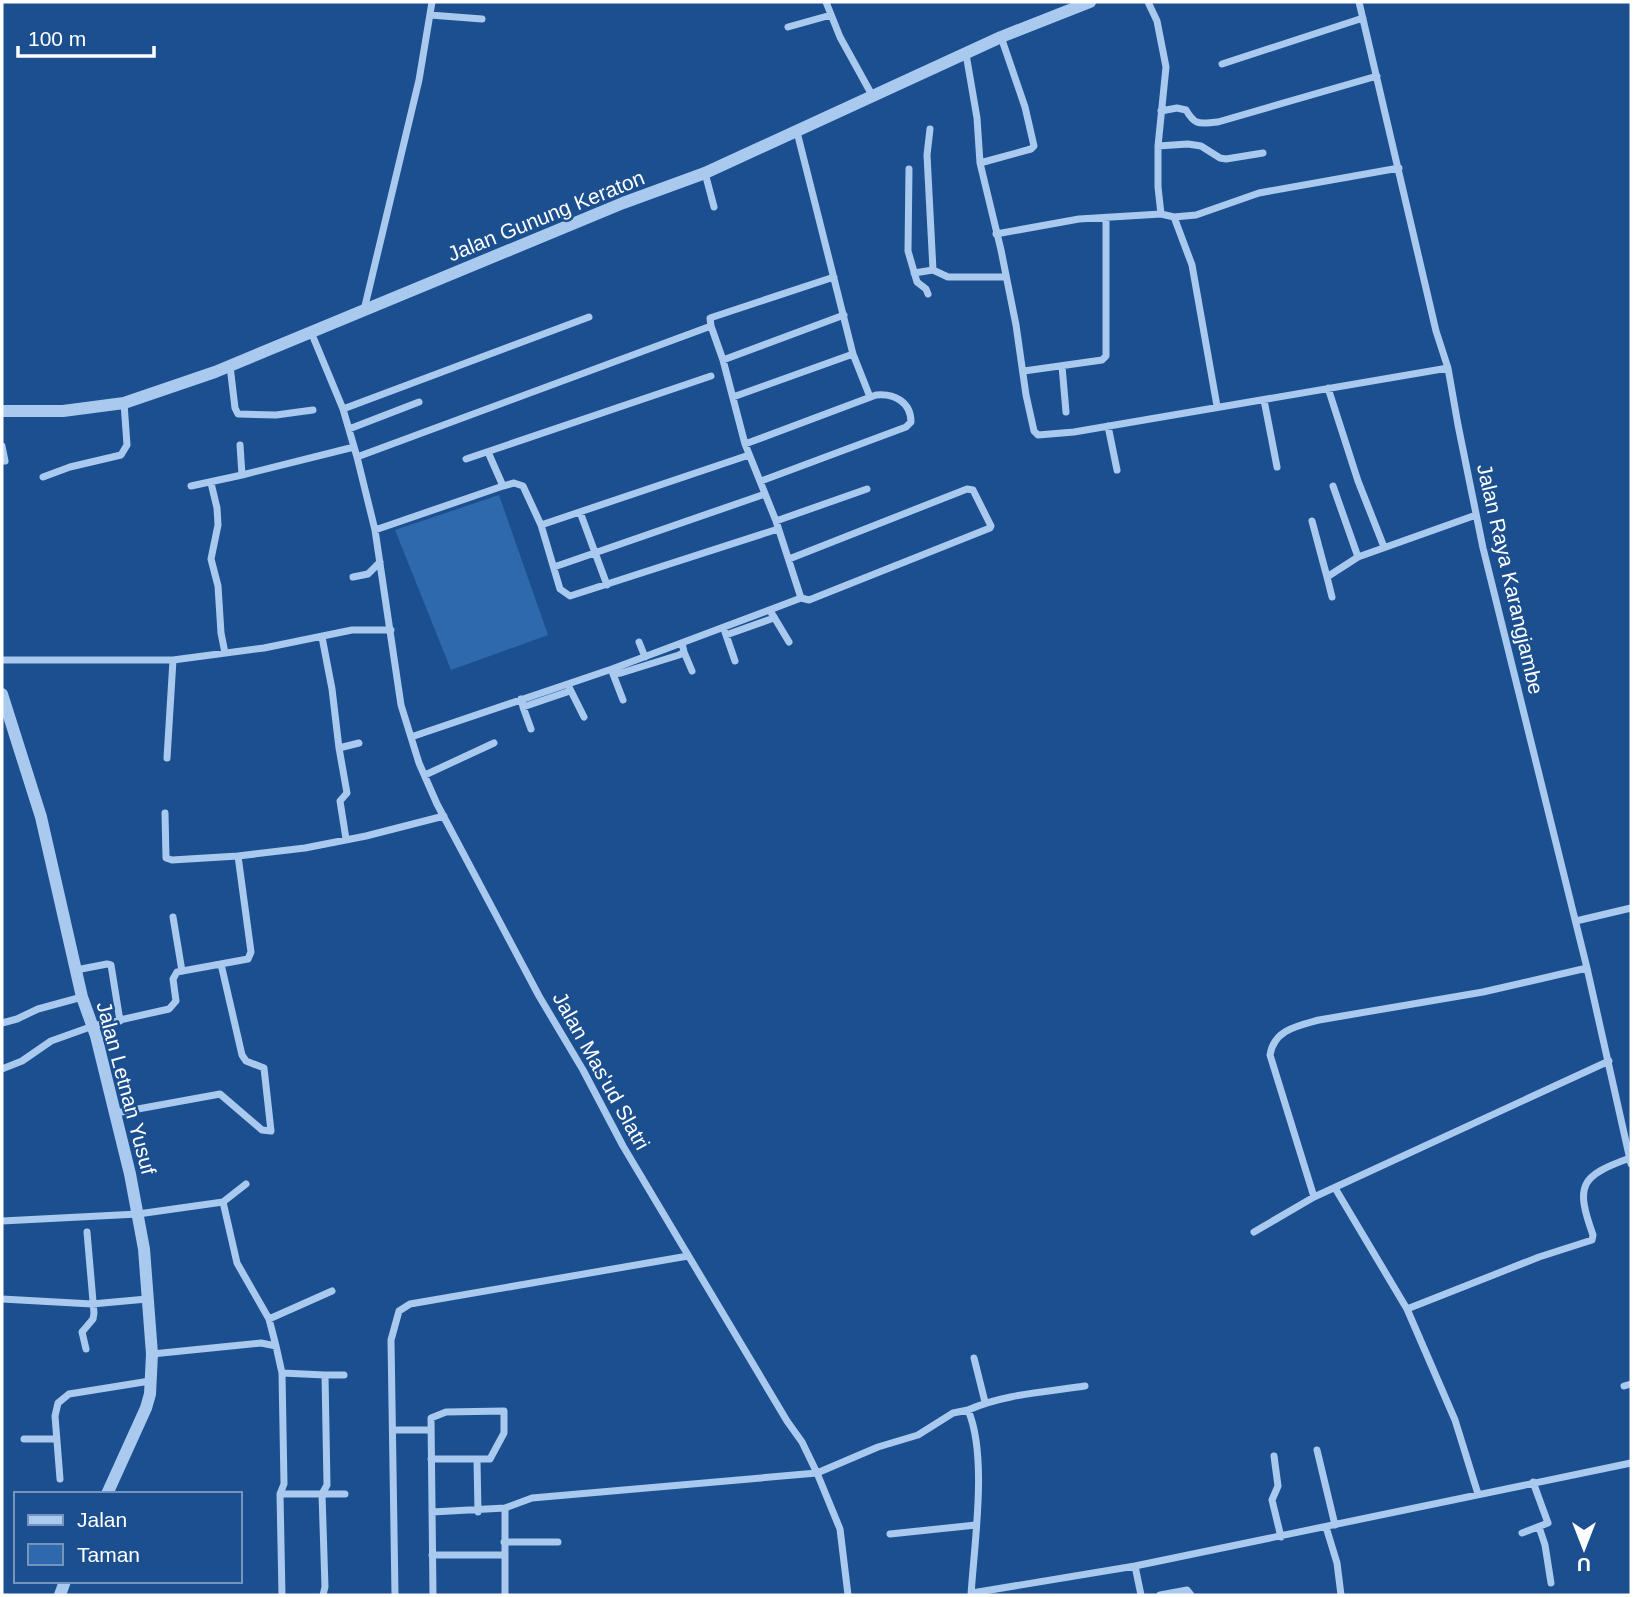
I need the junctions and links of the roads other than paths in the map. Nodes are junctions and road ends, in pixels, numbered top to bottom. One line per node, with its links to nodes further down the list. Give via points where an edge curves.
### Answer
1 (432, 2): 6 (street)
2 (826, 2): 7 (street)
3 (1090, 2): 11 (street, Jalan Gunung Keraton)
4 (1148, 2): 16 (street, via 1157,21 1166,67)
5 (1359, 2): 8 (street, Jalan Raya Karangjambe)
6 (430, 15): 9 (street); 35 (street)
7 (831, 15): 10 (street); 15 (street)
8 (1363, 18): 13 (street); 14 (street, Jalan Raya Karangjambe)
9 (482, 19)
10 (788, 27)
11 (1001, 37): 12 (street, Jalan Gunung Keraton); 21 (street, via 1034,146)
12 (966, 54): 15 (street, Jalan Gunung Keraton); 21 (street)
13 (1222, 64)
14 (1377, 76): 16 (street, via 1218,122 1197,124 1186,110); 22 (street, Jalan Raya Karangjambe)
15 (872, 96): 18 (street, Jalan Gunung Keraton)
16 (1161, 111): 19 (street)
17 (930, 129): 30 (street, via 927,155)
18 (797, 132): 24 (street, Jalan Gunung Keraton); 32 (street)
19 (1158, 146): 20 (street, via 1201,146 1226,159); 26 (street)
20 (1263, 153)
21 (979, 163): 29 (street)
22 (1399, 168): 27 (street, via 1259,194 1196,215); 44 (street, Jalan Raya Karangjambe)
23 (909, 169): 31 (street, via 908,251)
24 (705, 173): 25 (street); 35 (street, Jalan Gunung Keraton)
25 (714, 207)
26 (1161, 214): 27 (street); 28 (street)
27 (1174, 217): 53 (street, via 1192,265)
28 (1106, 218): 29 (street); 43 (street, via 1106,356)
29 (996, 234): 33 (street)
30 (933, 270): 31 (street); 33 (street, via 948,277)
31 (914, 273): 34 (street)
32 (834, 277): 36 (street); 38 (street, via 710,318)
33 (1006, 277): 45 (street)
34 (928, 295)
35 (364, 311): 39 (street, Jalan Gunung Keraton)
36 (844, 315): 40 (street); 41 (street)
37 (589, 317): 54 (street)
38 (711, 326): 41 (street); 66 (street)
39 (311, 332): 42 (street, Jalan Gunung Keraton); 54 (street, Jalan Mas'ud Slatri)
40 (853, 354): 48 (street); 49 (street)
41 (723, 360): 48 (street)
42 (230, 366): 52 (street, Jalan Gunung Keraton); 55 (street, via 238,414)
43 (1062, 366): 45 (street); 57 (street)
44 (1448, 368): 47 (street); 81 (street, Jalan Raya Karangjambe)
45 (1024, 371): 58 (street, via 1038,435)
46 (711, 376): 64 (street)
47 (1328, 388): 50 (street); 86 (street)
48 (733, 397): 60 (street)
49 (870, 397): 60 (street); 73 (street, via 898,398 910,410 910,425)
50 (1264, 400): 53 (street); 69 (street)
51 (419, 402): 59 (street)
52 (124, 403): 56 (street, Jalan Gunung Keraton, via 63,411); 72 (street, via 127,445 121,455)
53 (1217, 407): 58 (street)
54 (343, 409): 59 (street, Jalan Mas'ud Slatri)
55 (313, 410)
56 (2, 411)
57 (1066, 412)
58 (1108, 426): 70 (street)
59 (349, 429): 63 (street, Jalan Mas'ud Slatri)
60 (745, 444): 65 (street)
61 (240, 445): 71 (street)
62 (2, 446): 68 (street)
63 (354, 447): 66 (street, Jalan Mas'ud Slatri); 71 (street)
64 (488, 452): 67 (street); 76 (street)
65 (749, 454): 73 (street); 80 (street)
66 (358, 457): 85 (street, Jalan Mas'ud Slatri)
67 (466, 459)
68 (5, 461)
69 (1277, 467)
70 (1117, 470)
71 (242, 475): 74 (street)
72 (43, 477)
73 (761, 481): 79 (street)
74 (211, 483): 75 (street); 105 (street, via 218,525 211,559)
75 (191, 486)
76 (503, 486): 84 (street, via 523,486); 85 (street)
77 (1333, 486): 88 (street)
78 (867, 489): 83 (street)
79 (765, 494): 83 (street); 87 (street)
80 (580, 512): 84 (street); 87 (street)
81 (1476, 515): 86 (street); 130 (street, Jalan Raya Karangjambe)
82 (1312, 520): 93 (street)
83 (777, 525): 89 (street); 94 (street)
84 (541, 526): 91 (street)
85 (376, 530): 90 (street, Jalan Mas'ud Slatri)
86 (1384, 547): 88 (street)
87 (595, 553): 91 (street); 94 (street)
88 (1358, 558): 93 (street)
89 (789, 559): 96 (street); 96 (street, via 967,489 973,490 991,526 902,565 809,600)
90 (380, 562): 92 (street, via 368,574); 98 (street, Jalan Mas'ud Slatri)
91 (554, 567): 94 (street, via 560,589 570,596)
92 (352, 577)
93 (1327, 577): 95 (street)
94 (607, 585)
95 (1332, 597)
96 (802, 598): 97 (street)
97 (772, 614): 99 (street); 102 (street)
98 (391, 630): 100 (street, via 352,630); 118 (street, Jalan Mas'ud Slatri, via 401,705)
99 (725, 632): 103 (street); 109 (street)
100 (322, 637): 105 (street); 121 (street)
101 (639, 642): 106 (street)
102 (789, 642)
103 (682, 643): 104 (street); 106 (street)
104 (684, 652): 110 (street); 111 (street, via 627,672)
105 (225, 653): 108 (street)
106 (645, 657): 111 (street)
107 (2, 660): 108 (street)
108 (173, 660): 122 (street)
109 (735, 661)
110 (692, 671)
111 (612, 672): 112 (street); 114 (street)
112 (569, 687): 115 (street); 116 (street)
113 (2, 694): 133 (street, Jalan Letnan Yusuf, via 32,785)
114 (623, 700)
115 (522, 703): 117 (street); 118 (street)
116 (584, 717)
117 (531, 729)
118 (411, 737): 123 (street, Jalan Mas'ud Slatri)
119 (359, 743): 121 (street)
120 (494, 743): 123 (street)
121 (339, 748): 126 (street, via 347,793 340,801)
122 (167, 758)
123 (425, 775): 125 (street, Jalan Mas'ud Slatri)
124 (165, 813): 127 (street, via 166,858)
125 (444, 816): 126 (street); 151 (street, Jalan Mas'ud Slatri, via 539,996)
126 (346, 839): 127 (street)
127 (238, 856): 131 (street, via 251,953 248,959)
128 (1631, 908): 130 (street)
129 (173, 917): 134 (street)
130 (1576, 921): 132 (street, Jalan Raya Karangjambe)
131 (221, 964): 134 (street); 141 (street, via 242,1055 264,1068 271,1131 262,1130 222,1094)
132 (1587, 968): 139 (street, Jalan Raya Karangjambe); 145 (street, via 1446,999 1331,1017 1294,1026 1281,1036 1272,1044 1270,1055)
133 (76, 970): 135 (street, Jalan Letnan Yusuf); 136 (street, via 111,965)
134 (182, 971): 136 (street, via 174,976 172,1007)
135 (82, 997): 137 (street); 138 (street, Jalan Letnan Yusuf)
136 (120, 1021): 138 (street)
137 (2, 1023)
138 (93, 1026): 140 (street, via 51,1041); 141 (street, Jalan Letnan Yusuf)
139 (1609, 1061): 142 (street, Jalan Raya Karangjambe); 144 (street)
140 (2, 1069)
141 (116, 1114): 147 (street, Jalan Letnan Yusuf)
142 (1631, 1161): 156 (street, via 1596,1172 1583,1191 1592,1240)
143 (246, 1184): 146 (street)
144 (1335, 1188): 145 (street); 156 (street)
145 (1314, 1197): 150 (street)
146 (223, 1202): 147 (street); 157 (street, via 237,1263)
147 (138, 1214): 148 (street); 154 (street, Jalan Letnan Yusuf)
148 (2, 1221)
149 (86, 1232): 155 (street)
150 (1254, 1232)
151 (688, 1256): 169 (street, via 410,1304 400,1311 391,1340); 178 (street, Jalan Mas'ud Slatri)
152 (332, 1291): 157 (street)
153 (2, 1299): 155 (street)
154 (147, 1299): 155 (street); 160 (street, Jalan Letnan Yusuf)
155 (92, 1304): 159 (street, via 93,1319 82,1332)
156 (1407, 1309): 185 (street, via 1455,1420)
157 (269, 1319): 158 (street)
158 (276, 1346): 160 (street, via 261,1343); 162 (street)
159 (86, 1349)
160 (152, 1354): 165 (street, Jalan Letnan Yusuf)
161 (974, 1357): 167 (street)
162 (282, 1373): 163 (street); 182 (street, via 284,1484)
163 (325, 1375): 164 (street); 183 (street, via 327,1485)
164 (344, 1375)
165 (150, 1381): 172 (street, via 69,1394 56,1406); 181 (street, Jalan Letnan Yusuf, via 146,1408)
166 (1085, 1386): 167 (street)
167 (985, 1402): 168 (street)
168 (968, 1410): 178 (street, via 953,1413 918,1435); 189 (street, via 975,1436)
169 (394, 1430): 170 (street); 204 (street)
170 (430, 1430): 175 (street); 176 (street, via 431,1418 446,1412 504,1411 504,1433 490,1460)
171 (24, 1439): 172 (street)
172 (56, 1439): 179 (street)
173 (1317, 1450): 190 (street)
174 (1274, 1456): 194 (street, via 1278,1486 1272,1500)
175 (431, 1460): 176 (street); 188 (street)
176 (477, 1460): 187 (street)
177 (1631, 1463): 180 (street)
178 (817, 1472): 186 (street, via 532,1498); 207 (street, Jalan Mas'ud Slatri, via 840,1529)
179 (60, 1479)
180 (1533, 1482): 185 (street); 191 (street, via 1548,1523)
181 (108, 1492)
182 (280, 1494): 183 (street); 202 (street)
183 (322, 1494): 184 (street); 203 (street)
184 (345, 1494)
185 (1478, 1494): 190 (street)
186 (505, 1508): 187 (street); 195 (street)
187 (478, 1512): 188 (street)
188 (432, 1513): 197 (street)
189 (976, 1525): 193 (street); 201 (street)
190 (1330, 1526): 194 (street); 211 (street)
191 (1539, 1527): 192 (street); 200 (street)
192 (1522, 1533)
193 (890, 1534)
194 (1280, 1537): 199 (street)
195 (504, 1542): 196 (street); 198 (street)
196 (558, 1542)
197 (432, 1555): 198 (street); 205 (street)
198 (504, 1555): 206 (street)
199 (1135, 1566): 201 (street); 208 (street)
200 (1551, 1583)
201 (972, 1594)
202 (282, 1595)
203 (323, 1595)
204 (396, 1595)
205 (433, 1595)
206 (505, 1595)
207 (848, 1595)
208 (1141, 1595)
209 (1160, 1595): 210 (street, via 1183,1590)
210 (1191, 1595)
211 (1341, 1595)

